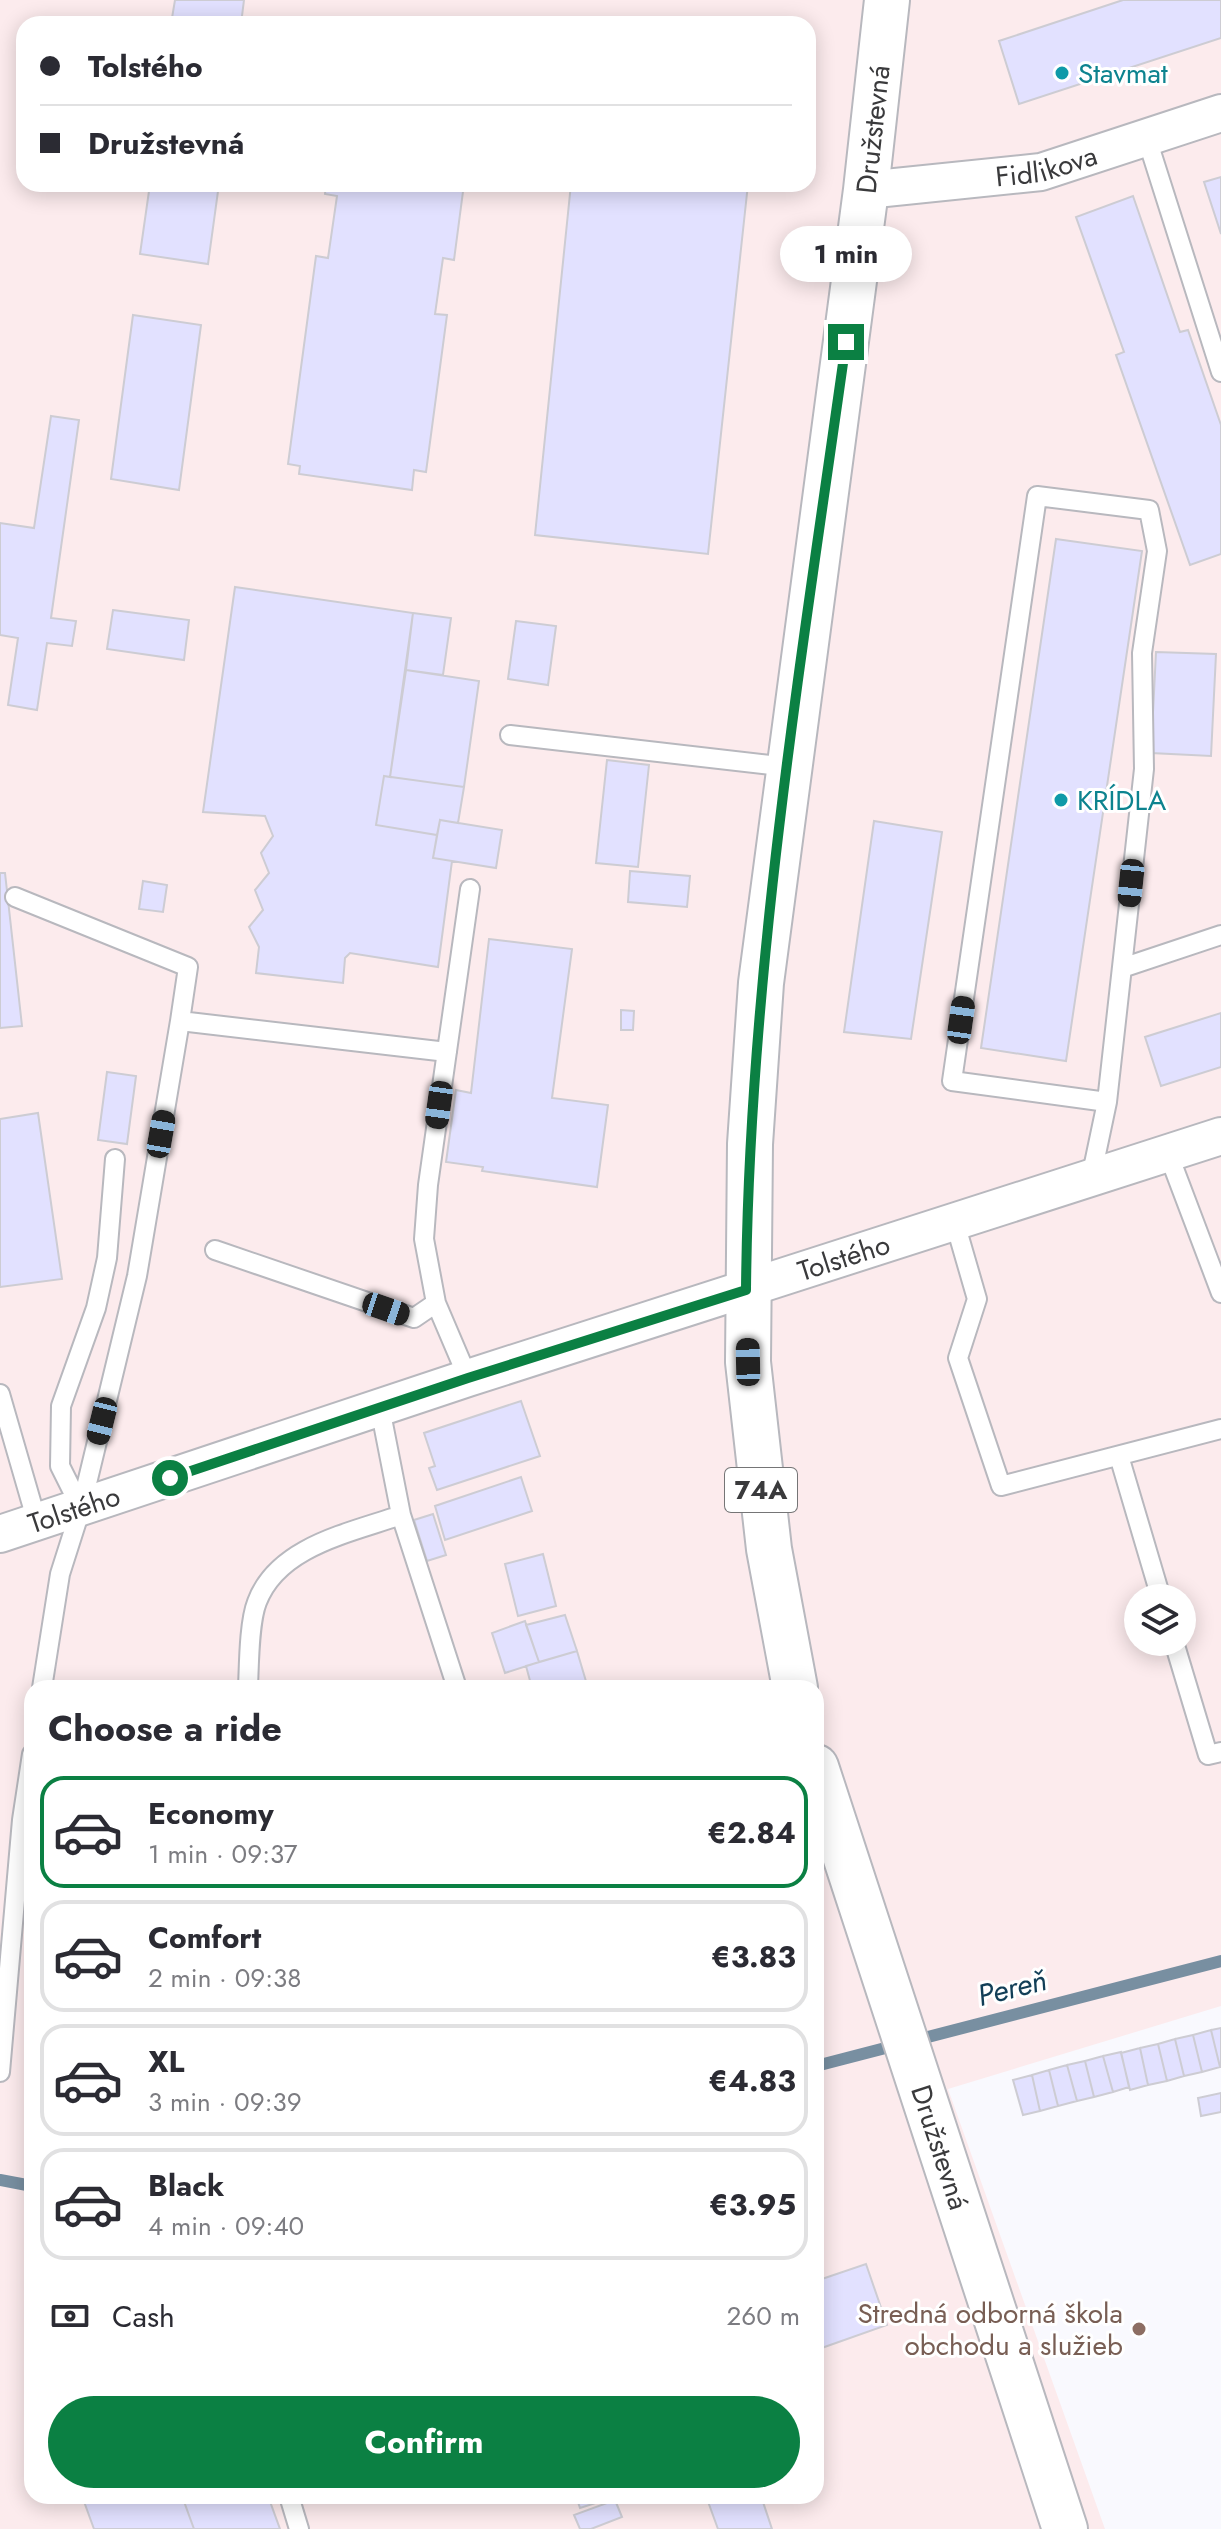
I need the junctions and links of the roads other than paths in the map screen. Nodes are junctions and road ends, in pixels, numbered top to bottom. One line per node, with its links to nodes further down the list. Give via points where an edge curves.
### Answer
1 (887, 0): 4 (main road, Družstevná / 74A)
2 (1221, 113): 3 (street, Fidlikova)
3 (1147, 139): 4 (street, Fidlikova, via 1041,172); 5 (lane)
4 (866, 190): 7 (main road, Družstevná / 74A)
5 (1221, 372)
6 (510, 735): 7 (lane)
7 (788, 767): 21 (main road, Družstevná / 74A, via 761,983)
8 (470, 889): 13 (lane)
9 (15, 897): 12 (lane, via 188,967)
10 (1221, 935): 11 (lane)
11 (1122, 968): 14 (lane); 14 (lane, via 1144,769 1142,653 1157,551 1149,510 1037,496 952,1081)
12 (180, 1021): 13 (lane); 29 (lane, via 137,1276)
13 (447, 1052): 23 (lane, via 424,1239)
14 (1107, 1102): 18 (lane)
15 (1221, 1136): 16 (street, Tolstého)
16 (1168, 1153): 18 (street, Tolstého); 22 (lane)
17 (115, 1159): 29 (lane, via 96,1308 61,1406 60,1466)
18 (1091, 1178): 19 (street, Tolstého)
19 (955, 1223): 21 (street, Tolstého); 28 (lane, via 977,1299 958,1358 1001,1486)
20 (215, 1250): 23 (lane, via 414,1318)
21 (746, 1290): 24 (street, Tolstého); 38 (main road, Družstevná / 74A, via 760,1478)
22 (1221, 1293)
23 (436, 1303): 24 (lane)
24 (468, 1378): 26 (street, Tolstého)
25 (0, 1394): 31 (lane)
26 (380, 1408): 29 (street, Tolstého); 30 (lane)
27 (1221, 1429): 28 (lane)
28 (1119, 1456): 33 (lane)
29 (81, 1508): 31 (street, Tolstého); 35 (lane, via 60,1574)
30 (401, 1515): 36 (lane, via 327,1540 278,1566 256,1603); 37 (lane)
31 (37, 1522): 32 (street, Tolstého)
32 (0, 1534)
33 (1157, 1584)
34 (1178, 1656): 39 (lane, via 1208,1755)
35 (43, 1680)
36 (249, 1680)
37 (454, 1680)
38 (794, 1680)
39 (1221, 1752)
40 (824, 1792): 45 (main road, Družstevná)
41 (24, 1807): 42 (lane)
42 (0, 2072)
43 (291, 2504): 44 (lane)
44 (299, 2529)
45 (1065, 2529)

